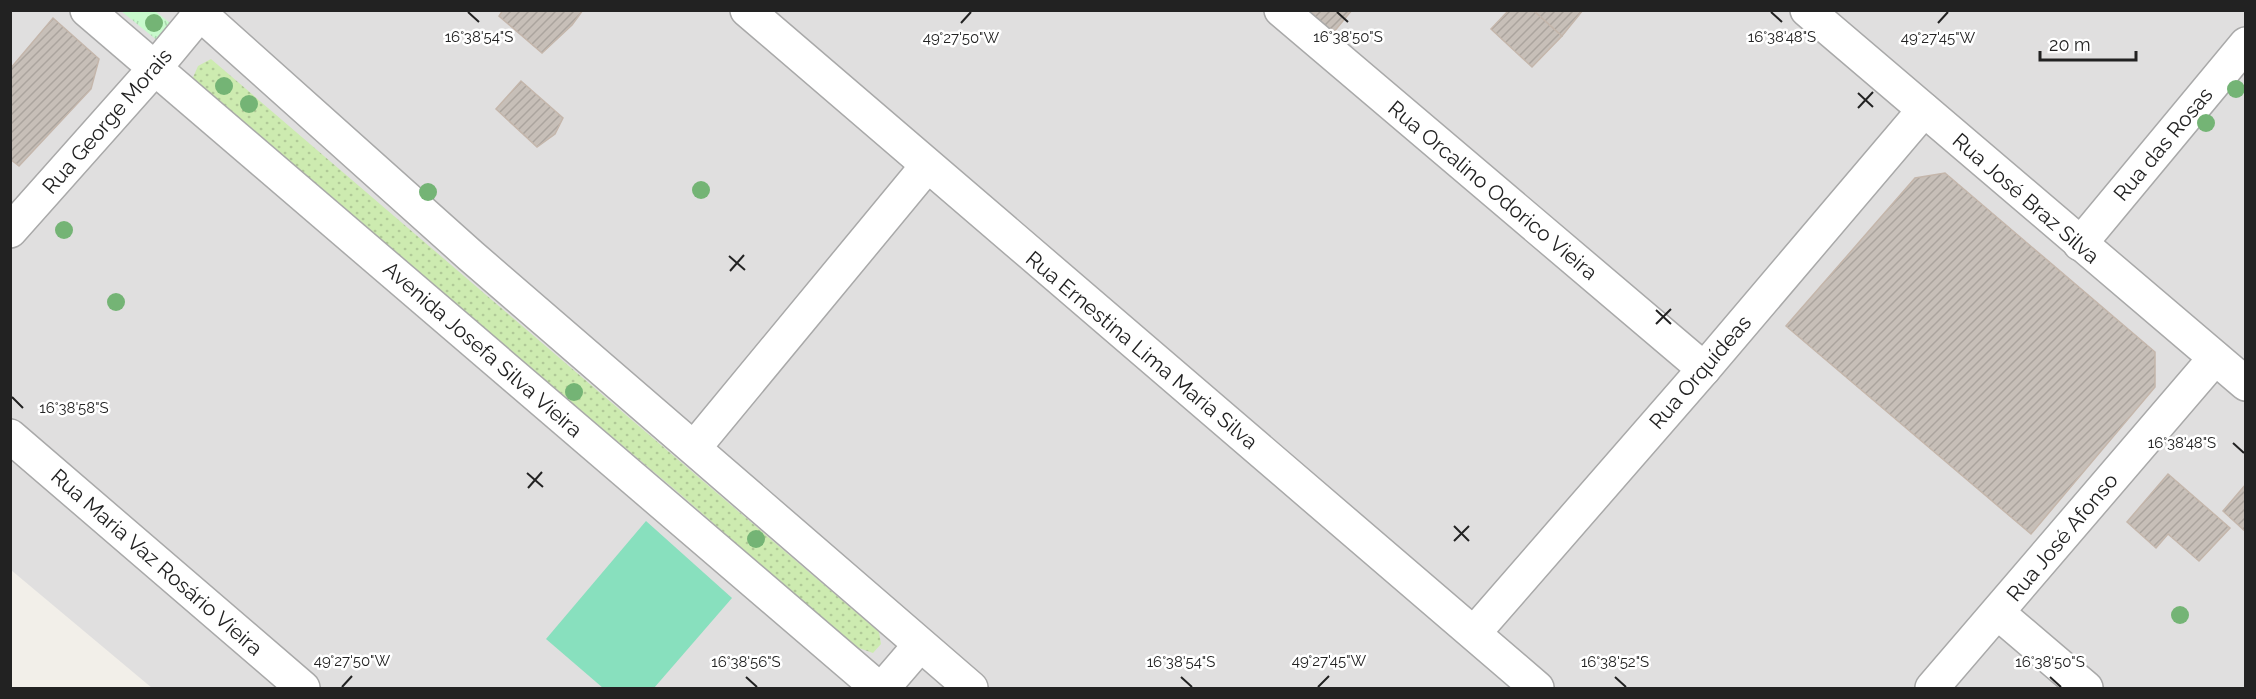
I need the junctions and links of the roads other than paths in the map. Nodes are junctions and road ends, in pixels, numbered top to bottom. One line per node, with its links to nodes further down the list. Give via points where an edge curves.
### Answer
1 (87, 10): 7 (street, Avenida Josefa Silva Vieira)
2 (747, 10): 9 (street, Rua Ernestina Lima Maria Silva)
3 (1281, 10): 13 (street, Rua Orcalino Odorico Vieira)
4 (1807, 10): 8 (street, Rua José Braz Silva)
5 (200, 12): 7 (street, Rua George Morais); 16 (street)
6 (2246, 44): 11 (street, Rua das Rosas)
7 (155, 68): 10 (street, Rua George Morais); 21 (street, Avenida Josefa Silva Vieira)
8 (1924, 110): 11 (street, Rua José Braz Silva); 13 (street, Rua Orquídeas)
9 (927, 166): 16 (street); 18 (street, Rua Ernestina Lima Maria Silva)
10 (10, 231)
11 (2080, 244): 12 (street, Rua José Braz Silva)
12 (2215, 358): 14 (street, Rua José Braz Silva); 17 (street, Rua José Afonso)
13 (1704, 369): 18 (street, Rua Orquídeas)
14 (2246, 384)
15 (10, 436): 20 (street, Rua Maria Vaz Rosário Vieira)
16 (693, 448): 19 (street)
17 (1998, 613): 25 (street, Rua José Afonso); 26 (street)
18 (1474, 633): 24 (street, Rua Ernestina Lima Maria Silva)
19 (920, 645): 22 (street); 23 (street)
20 (303, 688)
21 (878, 688)
22 (883, 688)
23 (972, 688)
24 (1537, 688)
25 (1932, 688)
26 (2086, 688)

